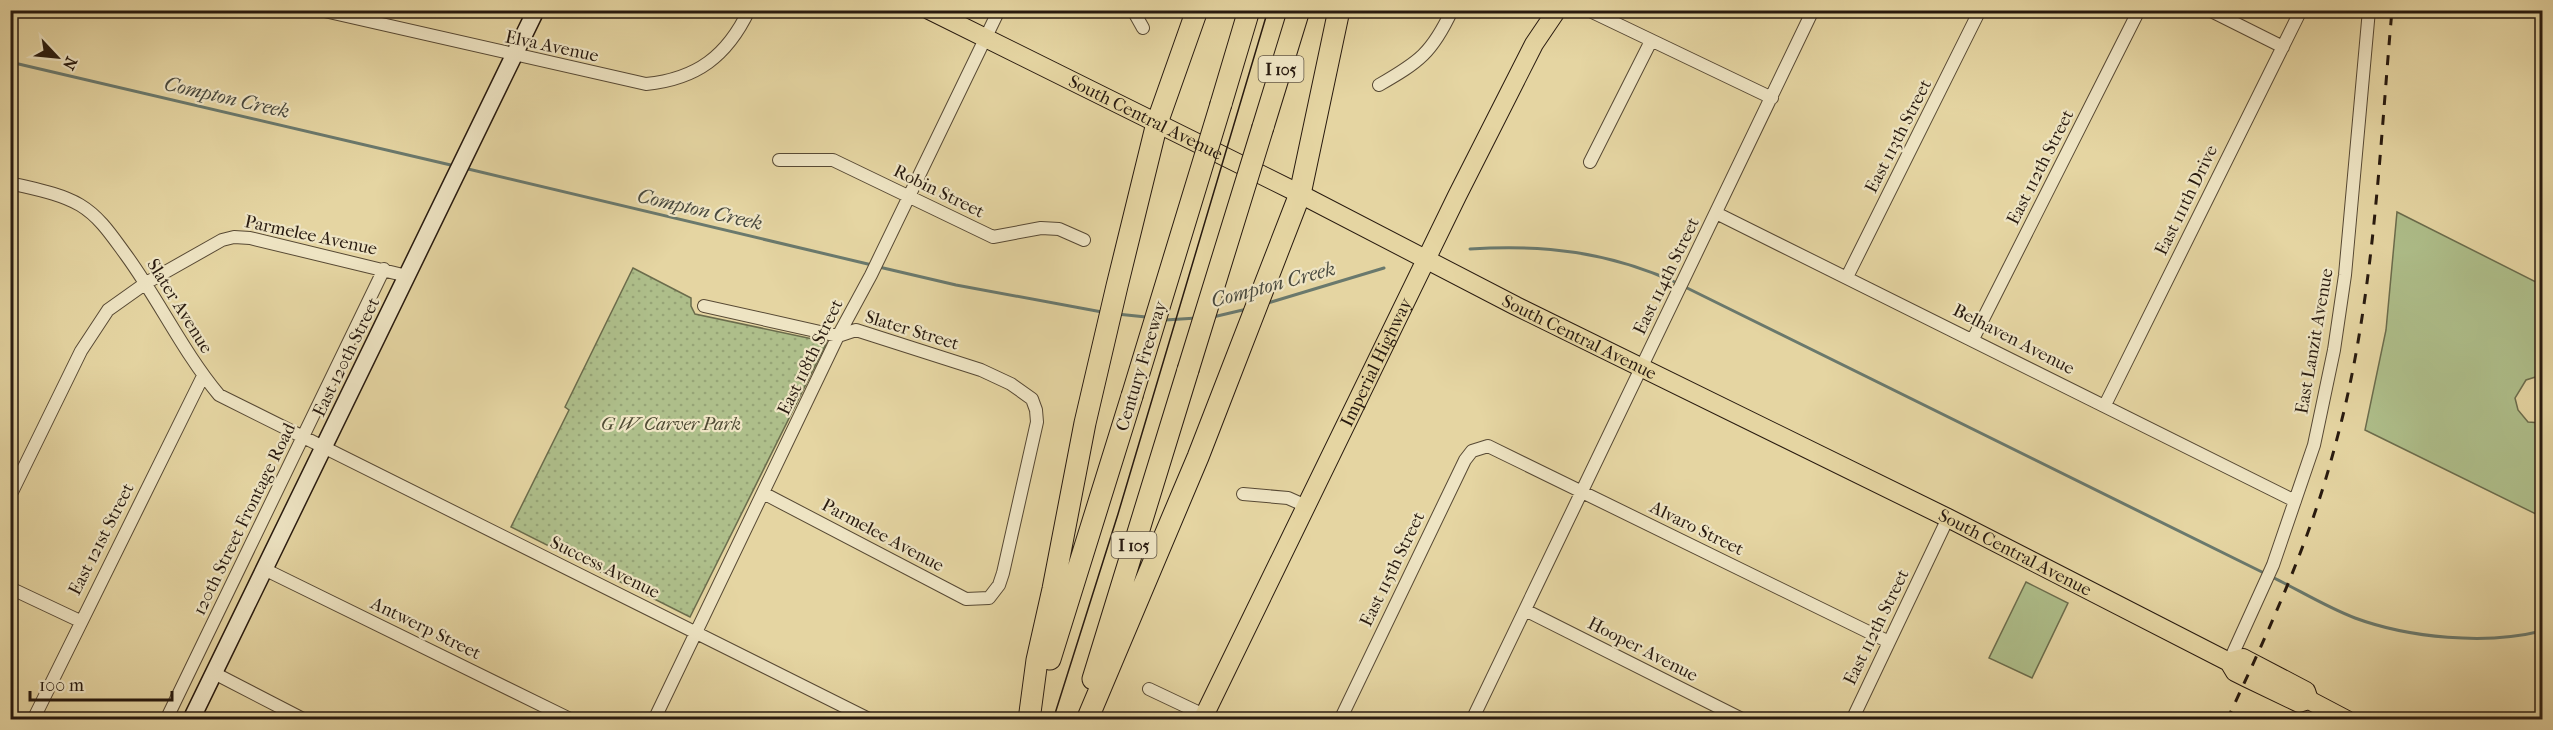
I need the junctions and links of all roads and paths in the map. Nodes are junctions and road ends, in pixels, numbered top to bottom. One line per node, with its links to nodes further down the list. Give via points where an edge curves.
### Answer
1 (320, 10): 20 (street, Elva Avenue)
2 (536, 10): 25 (street, East 120th Street)
3 (749, 10): 25 (street, Elva Avenue, via 734,38 712,62 668,82 646,84)
4 (929, 10): 22 (main road, South Central Avenue)
5 (999, 10): 22 (street, East 118th Street)
6 (1130, 10): 21 (street)
7 (1197, 10): 28 (highway)
8 (1249, 10): 75 (highway, Century Freeway / I 105, bridge)
9 (1299, 10): 76 (highway, I 105, bridge)
10 (1339, 10): 32 (highway)
11 (1452, 10): 26 (street, via 1434,44 1417,63)
12 (1557, 10): 36 (main road, Imperial Highway, via 1534,44)
13 (1588, 10): 23 (street)
14 (1813, 10): 27 (street, East 114th Street)
15 (1980, 10): 39 (street, East 113th Street)
16 (2139, 10): 43 (street, East 112th Street)
17 (2209, 10): 24 (street)
18 (2301, 10): 24 (street, East 111th Drive)
19 (2369, 10): 54 (street, East Lanzit Avenue, via 2334,350 2314,445)
20 (372, 16): 25 (street, Elva Avenue)
21 (1143, 28)
22 (986, 38): 28 (main road, South Central Avenue); 33 (street, East 118th Street)
23 (1651, 41): 27 (street); 30 (street)
24 (2283, 47): 46 (street, East 111th Drive)
25 (514, 56): 38 (street, East 120th Street)
26 (1379, 85)
27 (1772, 98): 34 (street, East 114th Street)
28 (1157, 123): 32 (main road, South Central Avenue); 75 (highway, via 1085,423 1037,660)
29 (779, 160): 33 (street, Robin Street, via 833,160)
30 (1590, 162)
31 (10, 183): 40 (street, Slater Avenue, via 60,195 81,206 102,222)
32 (1300, 194): 36 (main road, South Central Avenue); 77 (highway, via 1185,490)
33 (909, 197): 35 (street, Robin Street, via 993,237 1041,228 1059,229); 42 (street, East 118th Street)
34 (1716, 213): 39 (street, Belhaven Avenue); 44 (street, East 114th Street)
35 (1084, 240)
36 (1426, 260): 44 (main road, South Central Avenue); 55 (main road, Imperial Highway)
37 (384, 269): 38 (street, Parmelee Avenue); 40 (street, Parmelee Avenue, via 234,237); 47 (street, 120th Street Frontage Road)
38 (407, 276): 49 (street, East 120th Street)
39 (1847, 277): 43 (street, Belhaven Avenue)
40 (146, 283): 45 (street, Slater Avenue); 53 (street, Parmelee Avenue, via 108,310 81,351)
41 (704, 306): 42 (street, Slater Street)
42 (838, 336): 51 (street, East 118th Street); 59 (street, Slater Street, via 856,330 981,370 1032,399 1037,422 1003,573)
43 (1973, 339): 46 (street, Belhaven Avenue)
44 (1642, 366): 50 (street, East 114th Street); 56 (main road, South Central Avenue)
45 (203, 376): 47 (street, Slater Avenue, via 219,395); 61 (street, East 121st Street)
46 (2104, 405): 54 (street, Belhaven Avenue)
47 (304, 438): 49 (street, Slater Avenue); 69 (street, 120th Street Frontage Road)
48 (1488, 446): 50 (street, Alvaro Street); 78 (street, East 115th Street, via 1472,452 1465,460)
49 (324, 447): 57 (street, East 120th Street); 62 (street, Success Avenue)
50 (1582, 491): 60 (street, East 114th Street); 63 (street, Alvaro Street)
51 (763, 493): 59 (street, Parmelee Avenue, via 966,599); 62 (street, East 118th Street)
52 (1243, 494): 55 (street, via 1288,498)
53 (10, 496)
54 (2295, 501): 64 (street, East Lanzit Avenue, via 2264,586)
55 (1306, 506): 67 (main road, Imperial Highway)
56 (1948, 518): 63 (street, East 112th Street); 64 (main road, South Central Avenue)
57 (264, 569): 65 (street, East 120th Street); 72 (street, Antwerp Street)
58 (10, 588): 61 (street)
59 (989, 598)
60 (1525, 610): 79 (street, East 114th Street); 80 (street, Hooper Avenue)
61 (80, 621): 68 (street, East 121st Street)
62 (696, 632): 73 (street, East 118th Street); 74 (street, Success Avenue)
63 (1890, 642): 81 (street, East 112th Street)
64 (2229, 662): 82 (main road, South Central Avenue, via 2235,672 2257,683 2299,703 2309,700)
65 (214, 673): 70 (street, East 120th Street); 71 (street)
66 (1149, 688): 67 (street)
67 (1203, 717)
68 (33, 720)
69 (166, 720)
70 (191, 720)
71 (305, 720)
72 (572, 720)
73 (654, 720)
74 (871, 720)
75 (1029, 720)
76 (1080, 720)
77 (1087, 720)
78 (1340, 720)
79 (1472, 720)
80 (1744, 720)
81 (1852, 720)
82 (2347, 720)

